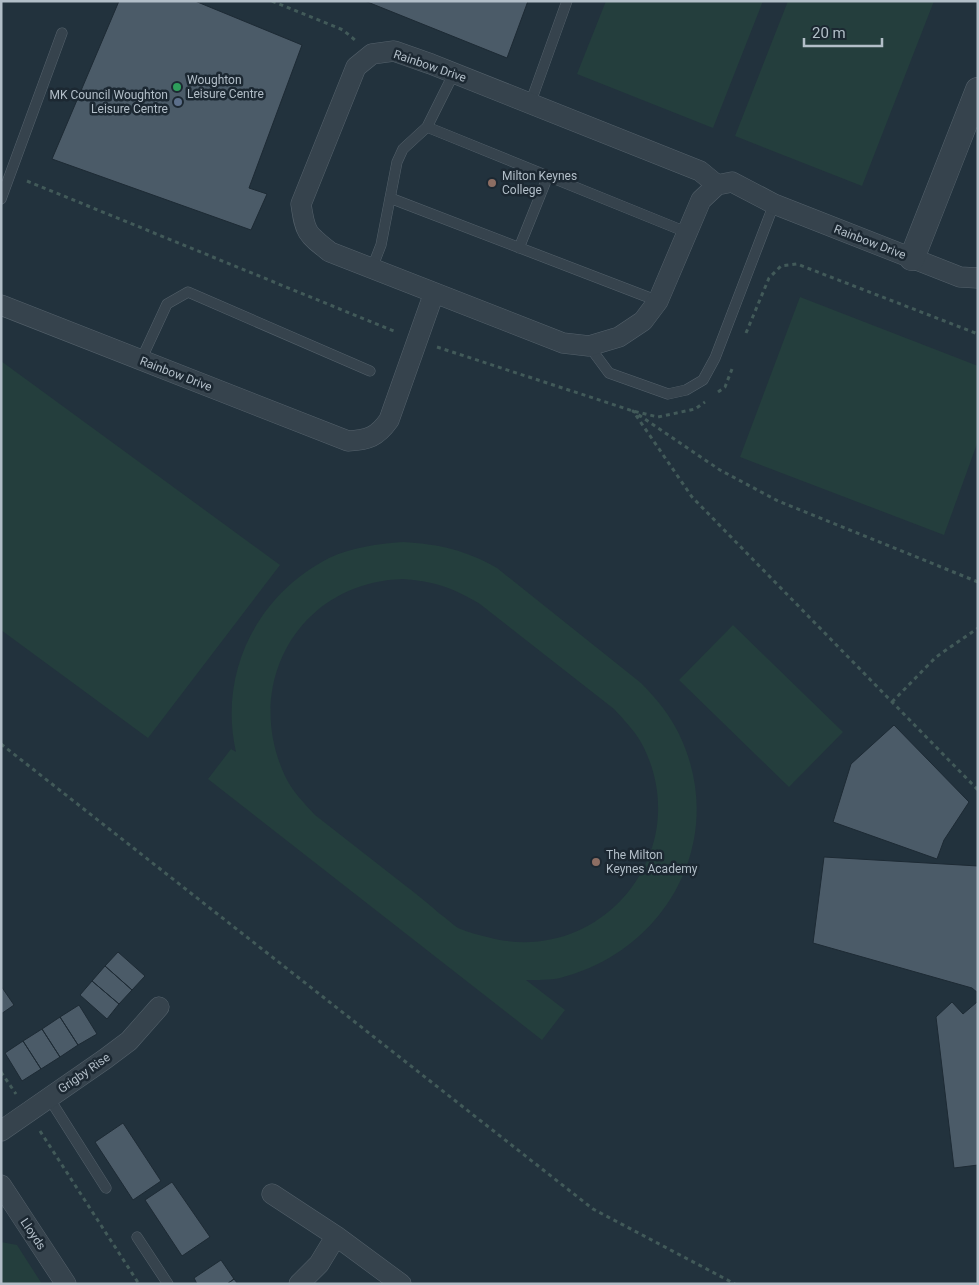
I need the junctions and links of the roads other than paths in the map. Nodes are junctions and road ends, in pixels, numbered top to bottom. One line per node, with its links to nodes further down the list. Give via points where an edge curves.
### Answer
1 (567, 1): 5 (lane)
2 (62, 33): 10 (lane)
3 (454, 74): 5 (street, Rainbow Drive); 6 (lane); 15 (street, Rainbow Drive, via 394,51 372,54 356,67 301,204 304,226 313,238 330,252)
4 (978, 90): 14 (street, Rainbow Drive)
5 (530, 104): 8 (street, Rainbow Drive, via 700,171)
6 (427, 127): 7 (lane); 9 (lane, via 403,149)
7 (548, 176): 12 (lane); 13 (lane)
8 (717, 185): 11 (street, Rainbow Drive, via 732,182); 12 (street, via 701,200)
9 (390, 198): 13 (lane); 15 (lane, via 381,245)
10 (1, 199)
11 (774, 204): 14 (street, Rainbow Drive); 20 (lane, via 715,358 703,380 686,390 668,394 609,373)
12 (686, 232): 18 (street)
13 (519, 248): 18 (lane)
14 (912, 258): 16 (street, via 960,276)
15 (372, 268): 17 (street)
16 (978, 278)
17 (434, 293): 20 (street, via 563,343); 21 (street, Rainbow Drive, via 388,420 382,429 366,440 348,441)
18 (658, 300): 20 (street, via 643,321 620,337)
19 (1, 305): 21 (street, Rainbow Drive)
20 (589, 346)
21 (141, 360): 22 (lane, via 167,304 188,292)
22 (370, 371)
23 (159, 1007): 24 (street, Grigby Rise, via 129,1041)
24 (48, 1098): 25 (street, Grigby Rise); 26 (lane)
25 (1, 1131)
26 (106, 1188)
27 (272, 1194): 29 (street)
28 (4, 1196): 31 (street, Lloyds)
29 (336, 1236): 33 (street, via 319,1264); 34 (street)
30 (138, 1237): 32 (lane)
31 (66, 1284)
32 (168, 1284)
33 (299, 1284)
34 (401, 1284)

